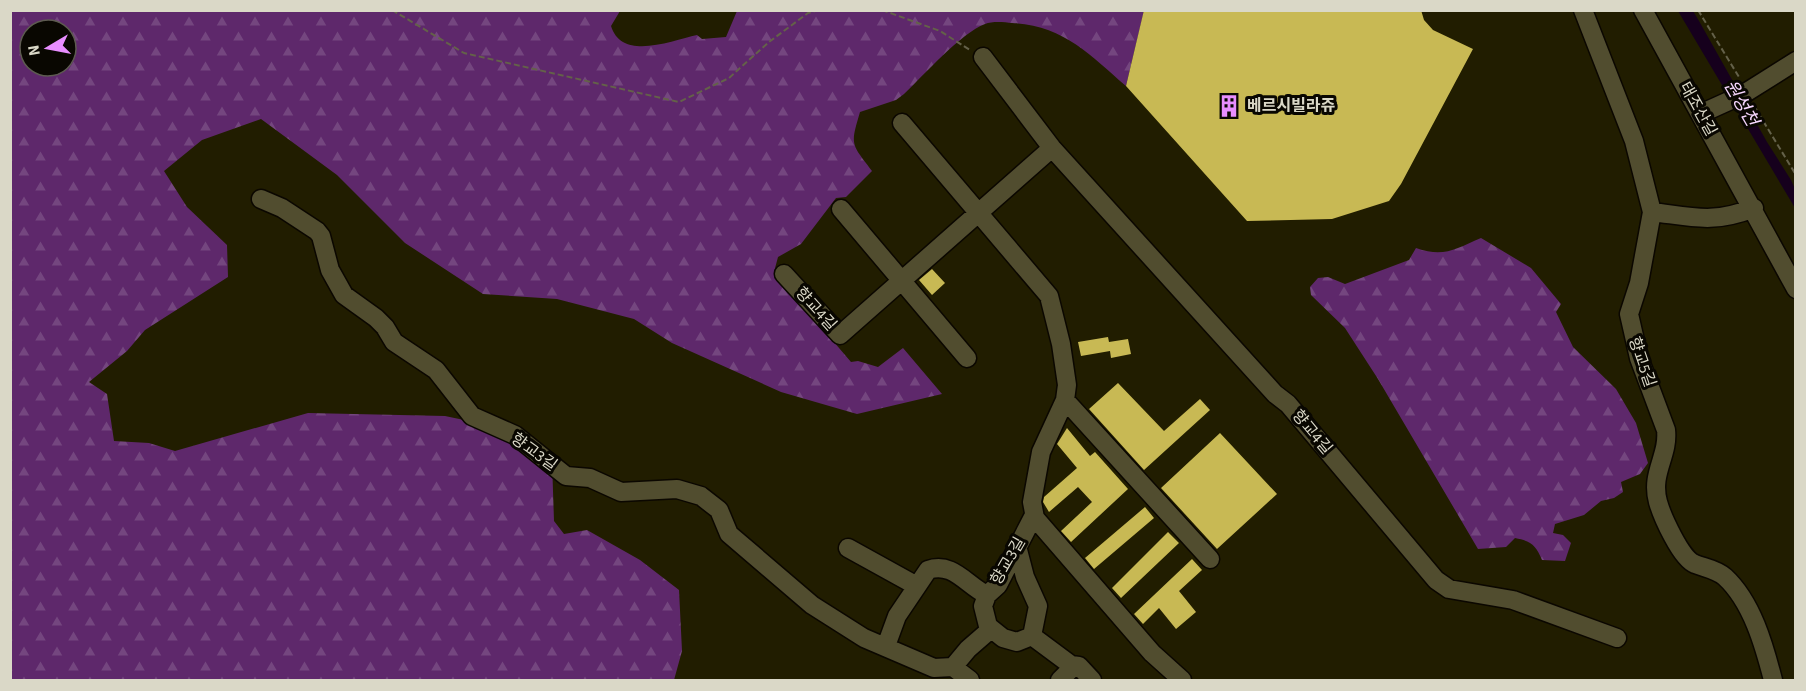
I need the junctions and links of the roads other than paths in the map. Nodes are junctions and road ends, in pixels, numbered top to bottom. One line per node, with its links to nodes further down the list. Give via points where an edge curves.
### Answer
1 (1583, 10): 11 (street, 향교5길, via 1634,141)
2 (1643, 10): 5 (street, 태조산길)
3 (983, 57): 7 (street, 향교4길)
4 (1796, 61): 5 (street, via 1742,95)
5 (1705, 112): 9 (street, 태조산길)
6 (902, 123): 12 (street)
7 (1052, 148): 12 (street, 향교4길); 26 (street, 향교4길, via 1288,404 1442,585 1513,600)
8 (261, 199): 27 (street, 향교3길, via 317,231 330,270 344,295 376,318 394,342 436,370 472,416 515,435 566,476 590,478 621,492 677,489 701,496 719,510 729,534 783,582 852,632)
9 (1754, 208): 11 (street, via 1729,218 1704,219); 15 (street, 태조산길)
10 (841, 209): 14 (street)
11 (1652, 212): 34 (street, 향교5길, via 1629,314 1639,358 1666,430 1667,441 1655,482 1658,503 1680,549 1693,564 1724,576 1740,597 1760,633)
12 (976, 213): 14 (street, 향교4길); 17 (street, via 1049,296 1067,386)
13 (784, 274): 14 (street, 향교4길, via 840,335)
14 (903, 280): 16 (street)
15 (1796, 289)
16 (967, 358)
17 (1065, 400): 18 (street, via 1041,452 1032,502); 21 (street)
18 (1034, 515): 19 (street, 향교3길); 33 (street, via 1152,653)
19 (1017, 546): 23 (street, 향교3길, via 998,585); 25 (street, via 1038,606)
20 (848, 548): 22 (street)
21 (1210, 559)
22 (915, 585): 23 (street, 향교3길, via 935,567 961,575); 27 (street, 향교3길)
23 (987, 595): 24 (street, via 984,616)
24 (991, 629): 25 (street, via 1010,642); 29 (street)
25 (1032, 636): 28 (street)
26 (1617, 638)
27 (886, 646): 29 (street, 향교3길, via 934,668)
28 (1071, 665): 31 (street); 32 (street, via 1079,666)
29 (953, 667): 30 (street)
30 (970, 681)
31 (1060, 681)
32 (1092, 681)
33 (1182, 681)
34 (1773, 681)

